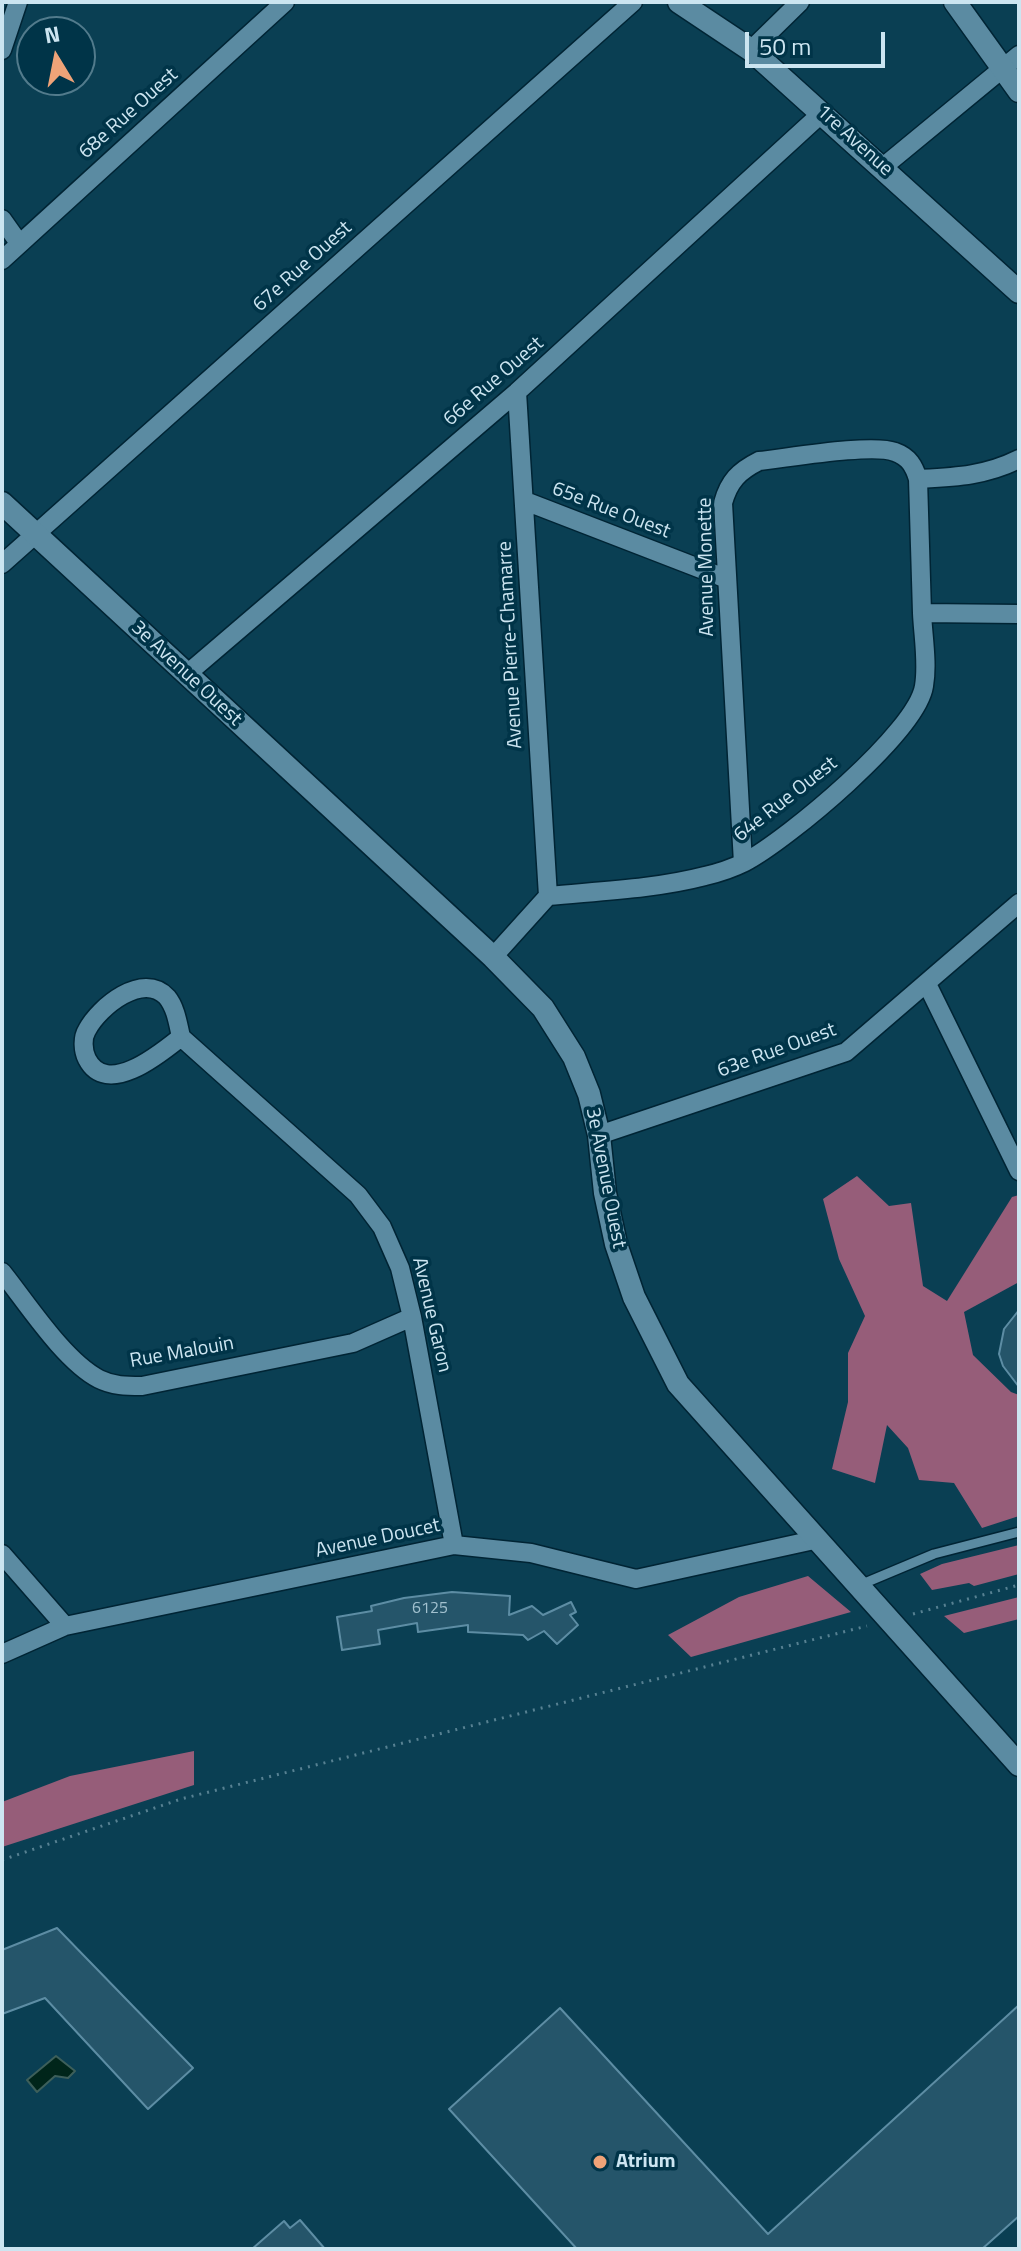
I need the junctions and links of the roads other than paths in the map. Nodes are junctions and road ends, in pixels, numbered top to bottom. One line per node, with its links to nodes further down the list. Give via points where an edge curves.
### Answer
1 (18, 2): 7 (street)
2 (285, 2): 14 (street, 68e Rue Ouest)
3 (633, 2): 22 (street, 67e Rue Ouest)
4 (679, 2): 8 (street, 1re Avenue)
5 (800, 2): 8 (street)
6 (955, 2): 9 (street)
7 (2, 50)
8 (751, 50): 11 (street, 1re Avenue)
9 (1011, 61): 10 (street); 12 (street)
10 (1019, 91)
11 (822, 113): 12 (street, 1re Avenue); 17 (street, 66e Rue Ouest)
12 (883, 167): 16 (street, 1re Avenue)
13 (2, 219): 14 (street)
14 (19, 243): 15 (street, 68e Rue Ouest)
15 (2, 260)
16 (1019, 292)
17 (517, 392): 20 (street, Avenue Pierre-Chamarre); 27 (street, 66e Rue Ouest)
18 (1019, 459): 19 (street, via 970,477)
19 (918, 479): 24 (street, Avenue Monette, via 905,457 881,449 759,461 745,468 727,487 723,503); 25 (street)
20 (525, 501): 24 (street, 65e Rue Ouest); 29 (street, Avenue Pierre-Chamarre)
21 (2, 503): 22 (street, 3e Avenue Ouest)
22 (35, 535): 23 (street, 67e Rue Ouest); 27 (street, 3e Avenue Ouest)
23 (2, 564)
24 (727, 579): 28 (street, Avenue Monette)
25 (922, 613): 26 (street); 28 (street, 64e Rue Ouest, via 924,685 906,725 773,844)
26 (1019, 614)
27 (187, 674): 31 (street, 3e Avenue Ouest)
28 (743, 863): 29 (street, 64e Rue Ouest, via 704,876)
29 (548, 896): 31 (street)
30 (1019, 903): 32 (street, 63e Rue Ouest)
31 (493, 957): 34 (street, 3e Avenue Ouest, via 543,1008 574,1057)
32 (927, 984): 34 (street, 63e Rue Ouest, via 846,1052); 35 (street)
33 (181, 1037): 33 (street, Avenue Garon, via 166,996 151,989 134,990 116,997 100,1013 86,1031 83,1049 89,1063 116,1074 133,1070); 37 (street, Avenue Garon, via 358,1195 394,1254)
34 (599, 1135): 39 (street, 3e Avenue Ouest, via 616,1244 654,1343 678,1384)
35 (1019, 1171)
36 (2, 1272): 37 (street, Rue Malouin, via 77,1362 116,1385 142,1386 353,1343)
37 (412, 1317): 40 (street, Avenue Garon)
38 (1019, 1532): 42 (lane, via 934,1554)
39 (814, 1540): 40 (street, Avenue Doucet, via 636,1579 531,1553); 42 (street, 3e Avenue Ouest)
40 (454, 1545): 43 (street, Avenue Doucet)
41 (2, 1554): 43 (street)
42 (857, 1586): 45 (street, 3e Avenue Ouest)
43 (65, 1626): 44 (street, Avenue Doucet)
44 (2, 1654)
45 (1019, 1765)

